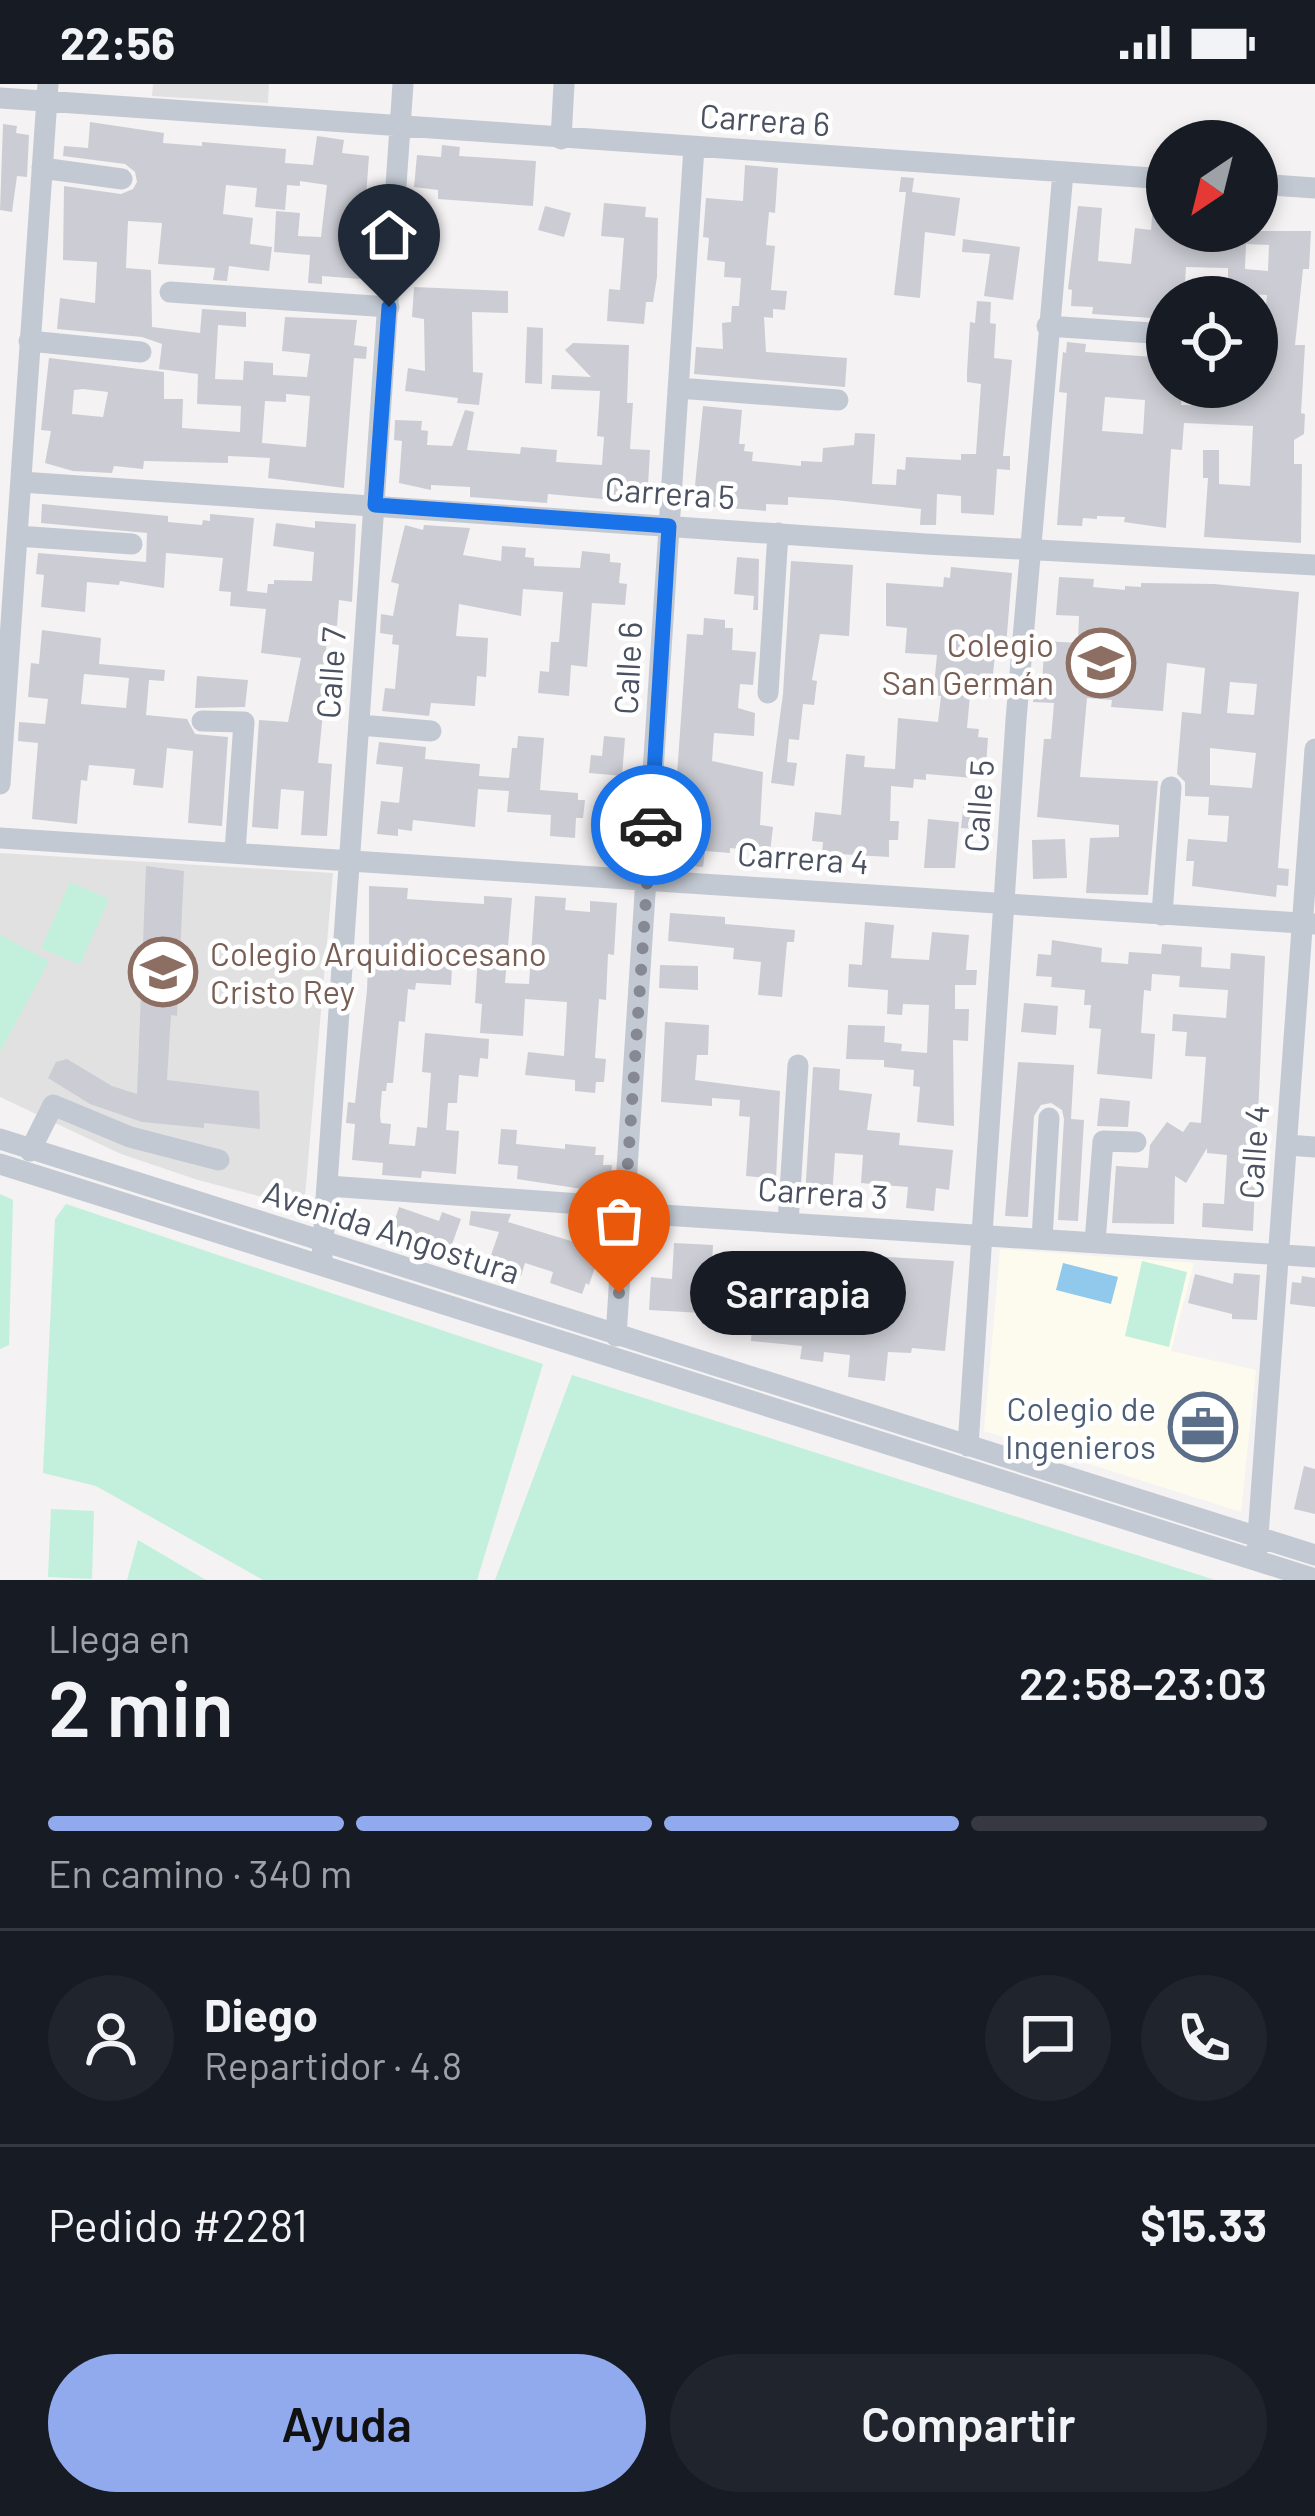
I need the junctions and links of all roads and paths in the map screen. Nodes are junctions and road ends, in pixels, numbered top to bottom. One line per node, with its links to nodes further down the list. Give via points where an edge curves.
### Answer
1 (403, 84): 5 (street, Calle 7)
2 (564, 84): 6 (street)
3 (48, 93): 4 (street, Carrera 6); 5 (street, Carrera 6); 8 (street)
4 (0, 98)
5 (400, 128): 6 (street, Carrera 6); 15 (street, Calle 7)
6 (561, 139): 7 (street, Carrera 6)
7 (694, 147): 9 (street, Carrera 6); 20 (street, Calle 6)
8 (42, 168): 11 (street); 18 (street)
9 (1063, 172): 10 (street, Carrera 6); 16 (street, Calle 5)
10 (1146, 178)
11 (122, 179)
12 (1278, 185): 13 (street)
13 (1315, 188)
14 (170, 292): 15 (street)
15 (389, 307): 23 (street, Calle 7)
16 (1047, 326): 17 (street); 28 (street, Calle 5)
17 (1146, 333)
18 (29, 341): 19 (street); 22 (street)
19 (141, 352)
20 (678, 388): 21 (street); 24 (street, Calle 6)
21 (838, 400)
22 (21, 482): 23 (street, Carrera 5); 26 (street)
23 (375, 505): 24 (street, Carrera 5); 32 (street, Calle 7)
24 (669, 526): 25 (street, Carrera 5); 40 (street, Calle 6)
25 (778, 533): 28 (street, Carrera 5); 30 (street)
26 (17, 536): 27 (street); 35 (street)
27 (132, 544)
28 (1030, 549): 29 (street, Carrera 5); 41 (street, Calle 5)
29 (1315, 565)
30 (768, 693)
31 (202, 721): 38 (street, via 244,722)
32 (360, 725): 33 (street); 39 (street, Calle 7)
33 (431, 731)
34 (1315, 748): 43 (street, Calle 4)
35 (0, 784)
36 (1171, 787): 42 (street)
37 (0, 838): 38 (street, Carrera 4)
38 (235, 852): 39 (street, Carrera 4)
39 (351, 860): 40 (street, Carrera 4); 53 (street, Calle 7)
40 (647, 880): 41 (street, Carrera 4); 54 (street, Calle 6)
41 (1004, 904): 42 (street, Carrera 4); 56 (street, Calle 5)
42 (1162, 915): 43 (street, Carrera 4)
43 (1309, 924): 48 (street, Calle 4)
44 (797, 1065): 55 (street)
45 (1049, 1118): 57 (street)
46 (0, 1139): 50 (street, Avenida Angostura)
47 (1136, 1142): 58 (street, via 1102,1141)
48 (1287, 1145): 49 (street); 60 (street, Calle 4)
49 (1315, 1147)
50 (30, 1151): 51 (street, via 53,1105 130,1137); 59 (street, Avenida Angostura)
51 (219, 1160)
52 (0, 1164): 62 (street, Avenida Angostura)
53 (328, 1186): 54 (street, Carrera 3); 59 (street, Calle 7)
54 (625, 1208): 55 (street, Carrera 3); 63 (street, Calle 6)
55 (788, 1223): 56 (street, Carrera 3)
56 (984, 1235): 57 (street, Carrera 3); 64 (street, Calle 5)
57 (1042, 1239): 58 (street, Carrera 3)
58 (1095, 1242): 60 (street, Carrera 3)
59 (323, 1243): 62 (street, Calle 7); 63 (street, Avenida Angostura)
60 (1279, 1254): 61 (street, Carrera 3); 65 (street, Calle 4)
61 (1315, 1257)
62 (321, 1267): 67 (street, Avenida Angostura)
63 (616, 1336): 64 (street, Avenida Angostura)
64 (968, 1446): 65 (street, Avenida Angostura)
65 (1258, 1537): 66 (street, Avenida Angostura); 67 (street, Calle 4)
66 (1315, 1555)
67 (1256, 1561): 68 (street, Avenida Angostura)
68 (1315, 1579)

